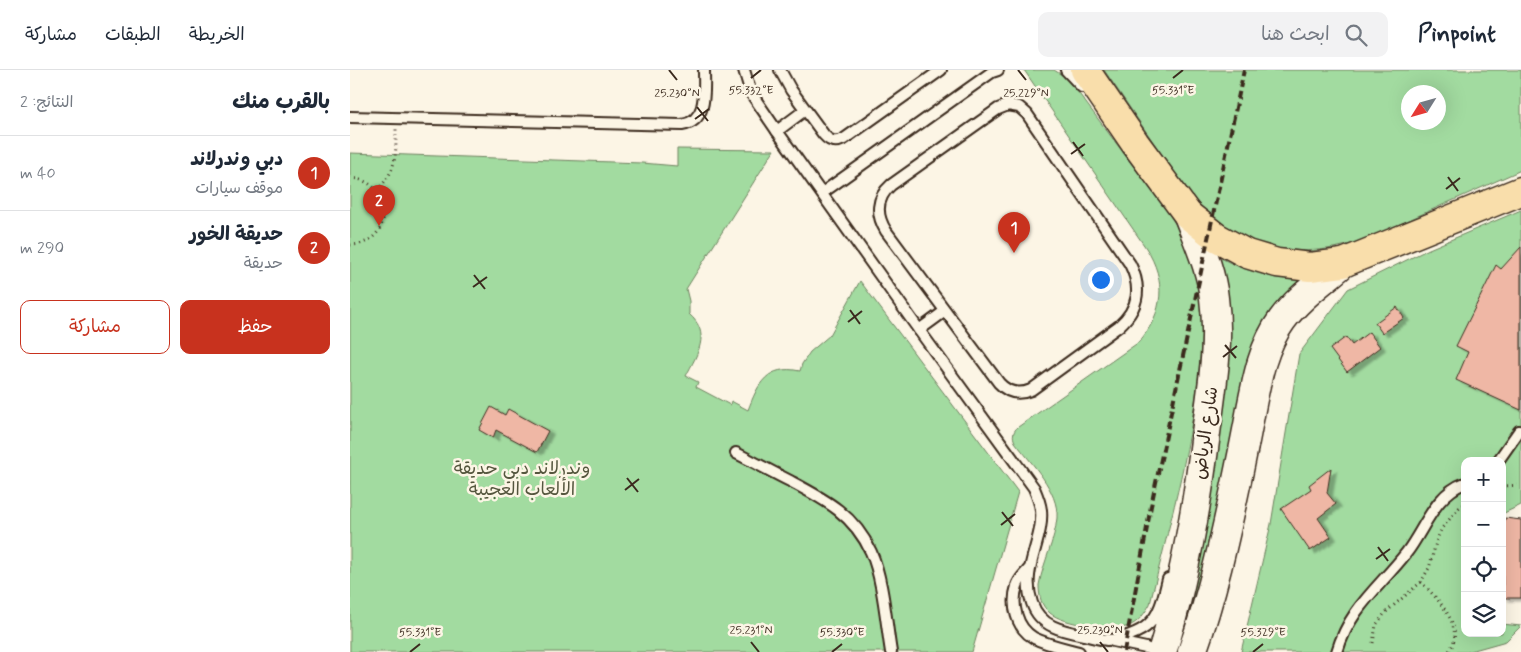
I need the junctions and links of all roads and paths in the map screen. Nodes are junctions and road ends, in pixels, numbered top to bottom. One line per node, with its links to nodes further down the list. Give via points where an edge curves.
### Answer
1 (704, 70): 10 (lane, via 702,107 696,120 689,124)
2 (744, 70): 12 (lane, via 751,93)
3 (780, 70): 8 (lane)
4 (941, 70): 8 (lane, via 840,141 827,139)
5 (1066, 70): 7 (lane, via 1077,81)
6 (995, 71): 17 (lane)
7 (1086, 82): 13 (highway)
8 (805, 110): 12 (lane)
9 (350, 117): 10 (lane)
10 (396, 118): 15 (path, via 394,166)
11 (1106, 119): 13 (lane)
12 (777, 131): 17 (lane)
13 (1135, 143): 18 (highway)
14 (350, 178): 15 (path, via 364,180)
15 (377, 190): 19 (path, via 384,204 384,220 370,240)
16 (1521, 192): 20 (highway)
17 (822, 194): 22 (lane)
18 (1188, 215): 20 (highway, via 1216,238 1247,254 1277,263 1310,267); 38 (main road, شارع الرياض, via 1208,269 1214,296 1216,350 1201,474 1182,551 1176,601)
19 (350, 245)
20 (1343, 263): 39 (main road, شارع الرياض, via 1291,309 1270,340 1256,384 1219,558)
21 (945, 311): 21 (lane, via 999,383 1008,391 1020,393 1031,390 1119,326 1134,306 1138,289 1130,264 1027,114 1014,105 998,109 891,185 881,196 878,210 882,225); 22 (lane)
22 (919, 330): 30 (lane, via 1034,488 1041,521)
23 (1519, 431): 25 (lane)
24 (736, 453): 35 (lane, via 824,499 859,531 878,574)
25 (1501, 457)
26 (1461, 485): 40 (lane, via 1442,497 1406,552 1360,606 1345,631)
27 (1521, 485): 28 (path)
28 (1506, 486)
29 (1461, 508): 32 (path, via 1442,528)
30 (1028, 570): 33 (lane, via 1032,604 1048,625); 36 (lane, via 1017,586 1014,606 1023,628 1043,642)
31 (1171, 570): 33 (lane, via 1156,615 1149,624 1129,636)
32 (1421, 582): 34 (path, via 1380,619); 41 (path, via 1450,618 1454,639)
33 (1108, 640): 37 (lane)
34 (1373, 643)
35 (891, 652)
36 (1079, 652)
37 (1155, 652)
38 (1162, 652)
39 (1192, 652)
40 (1338, 652)
41 (1448, 652)

